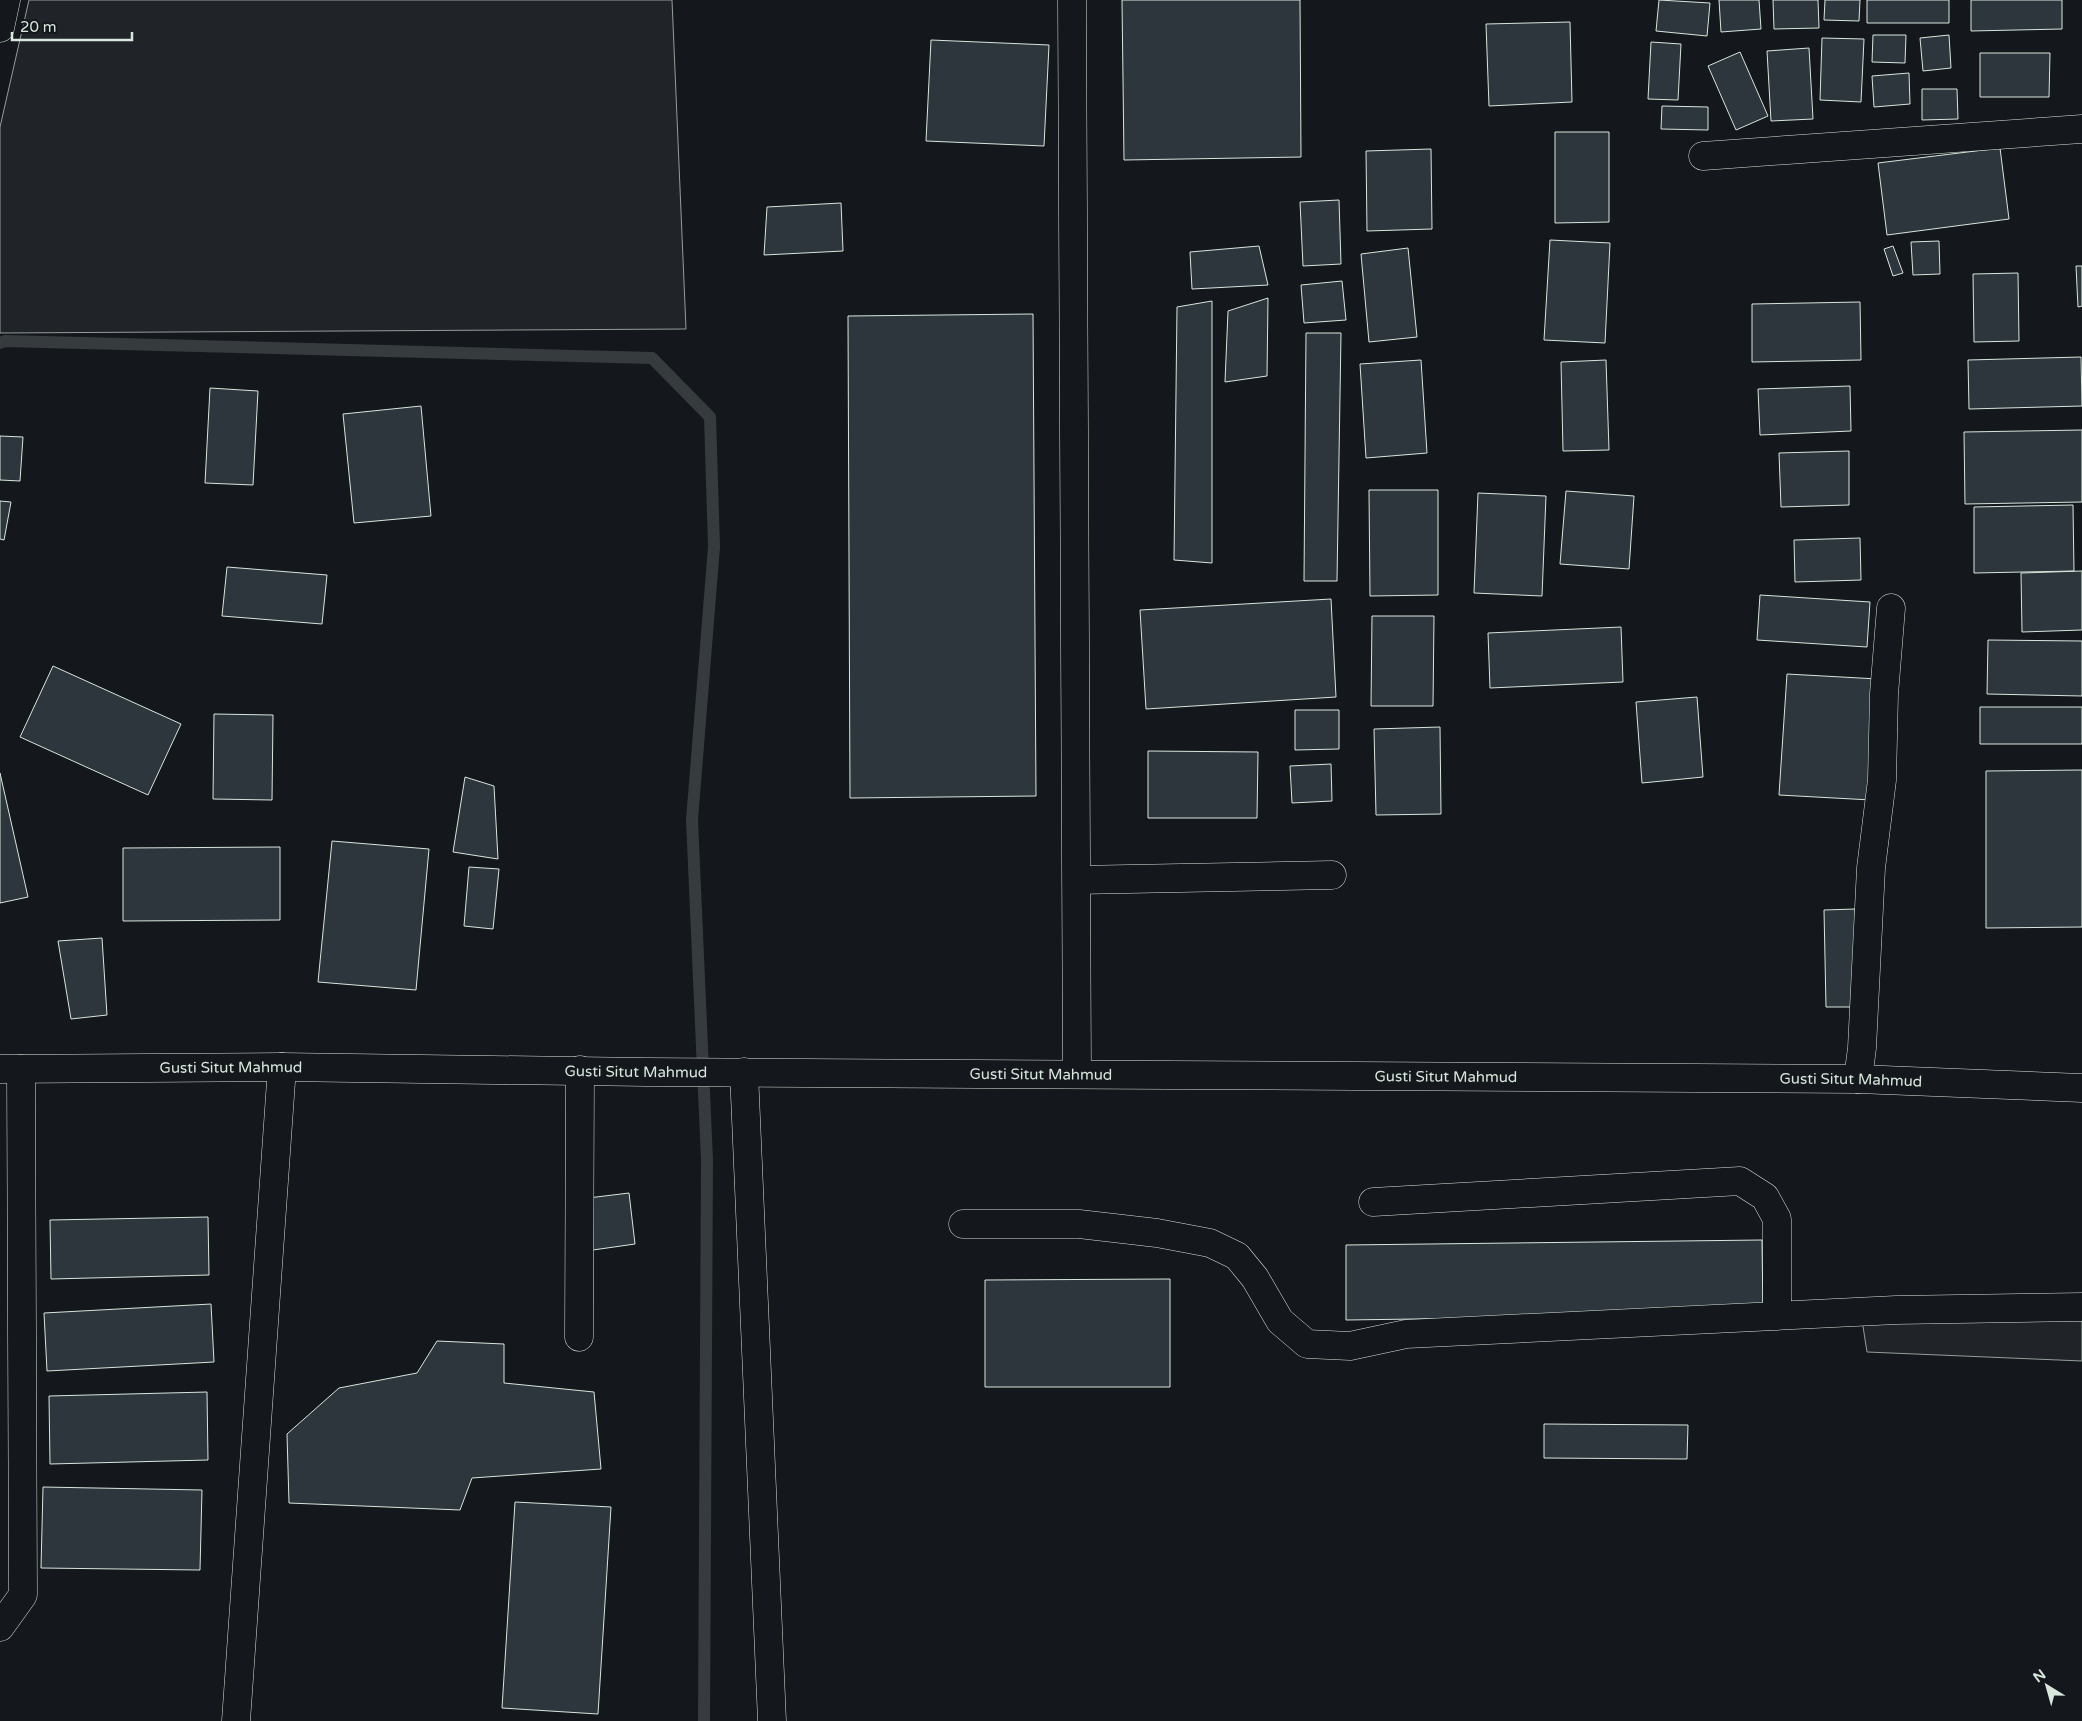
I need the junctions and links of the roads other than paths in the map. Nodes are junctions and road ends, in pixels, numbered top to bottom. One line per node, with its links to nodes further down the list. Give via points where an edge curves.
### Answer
1 (6, 0): 3 (main road)
2 (1072, 0): 8 (main road)
3 (0, 28)
4 (2082, 129): 5 (main road)
5 (1703, 156)
6 (1891, 608): 14 (main road, via 1882,780 1871,868)
7 (1332, 875): 8 (main road)
8 (1076, 880): 13 (main road)
9 (282, 1066): 10 (main road, Gusti Situt Mahmud); 11 (main road, Gusti Situt Mahmud); 22 (main road)
10 (10, 1069): 21 (main road, via 23,1595)
11 (580, 1070): 12 (main road, Gusti Situt Mahmud); 20 (main road)
12 (744, 1072): 13 (main road, Gusti Situt Mahmud); 23 (main road)
13 (1077, 1074): 14 (main road, Gusti Situt Mahmud)
14 (1858, 1080): 15 (main road, Gusti Situt Mahmud)
15 (2082, 1088)
16 (1373, 1202): 19 (main road, via 1740,1181 1765,1197 1777,1219)
17 (963, 1224): 19 (main road, via 1079,1224 1210,1243 1237,1256 1280,1321 1308,1344 1350,1346 1406,1334)
18 (2082, 1307): 19 (main road)
19 (1777, 1316)
20 (579, 1338)
21 (0, 1627)
22 (236, 1721)
23 (772, 1721)

